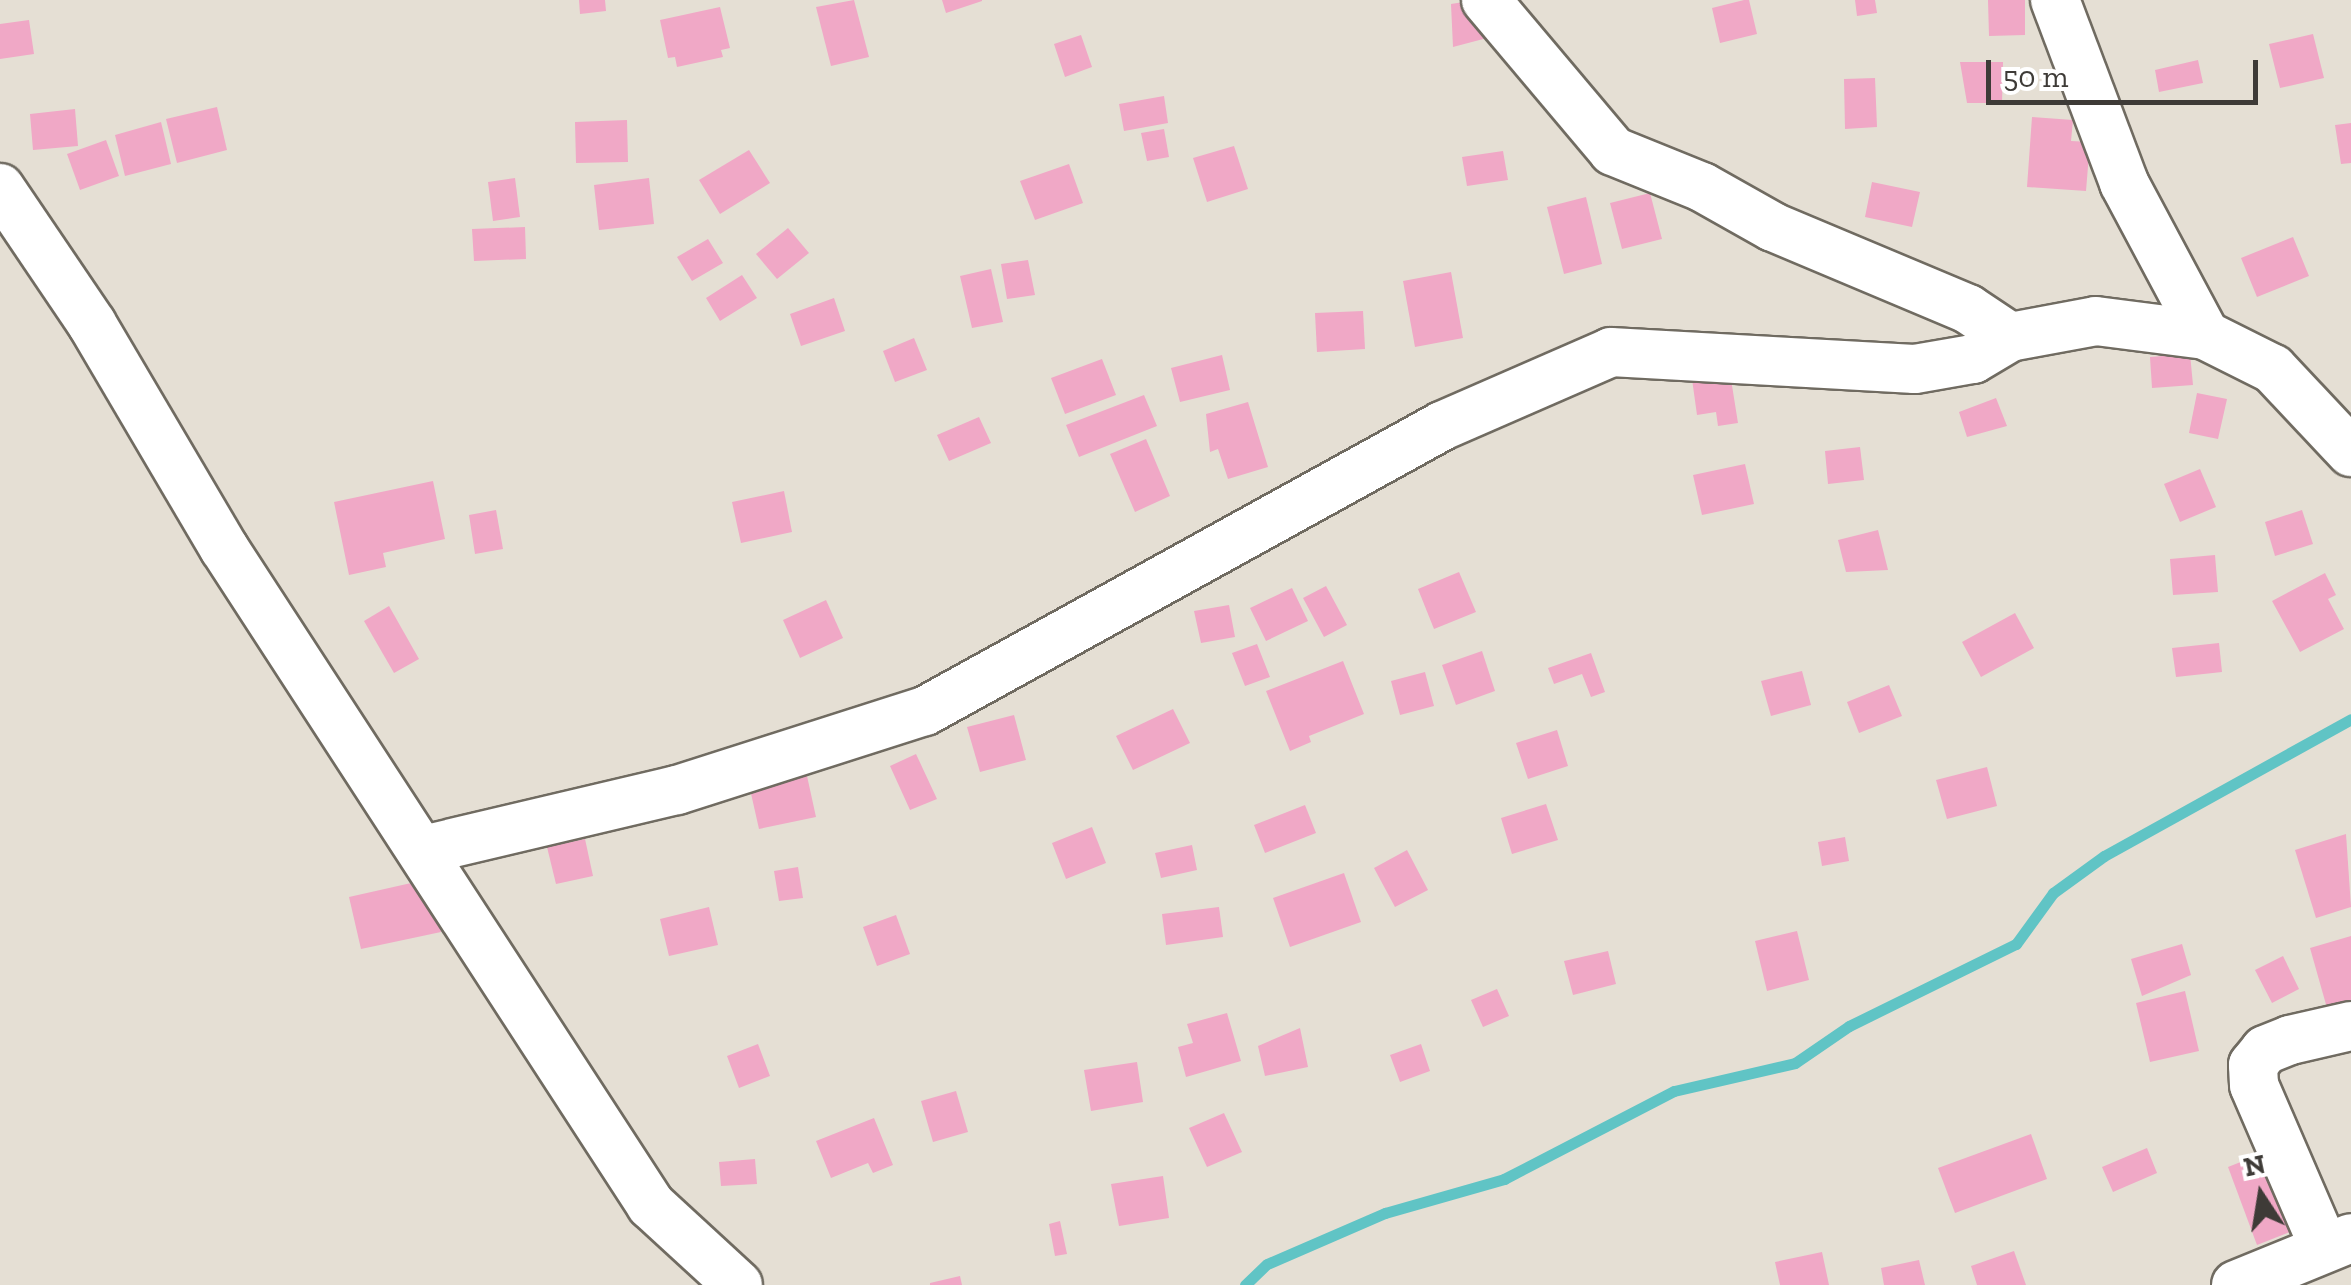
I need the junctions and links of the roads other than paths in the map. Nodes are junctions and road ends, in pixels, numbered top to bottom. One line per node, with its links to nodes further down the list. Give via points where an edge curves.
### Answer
1 (1486, 0): 5 (street, via 1613,151 1968,309)
2 (2055, 0): 4 (street, via 2124,183)
3 (0, 188): 7 (street)
4 (2205, 335): 5 (street, via 2096,321); 6 (street, via 2273,368)
5 (2010, 337): 7 (street, via 1973,359 1915,368 1632,350 1589,359 1442,426 925,711 677,790)
6 (2351, 452)
7 (423, 850): 10 (street, via 651,1205)
8 (2351, 1026): 9 (street, via 2277,1045 2254,1065 2254,1085)
9 (2337, 1242): 11 (street)
10 (738, 1285)
11 (2236, 1285)

